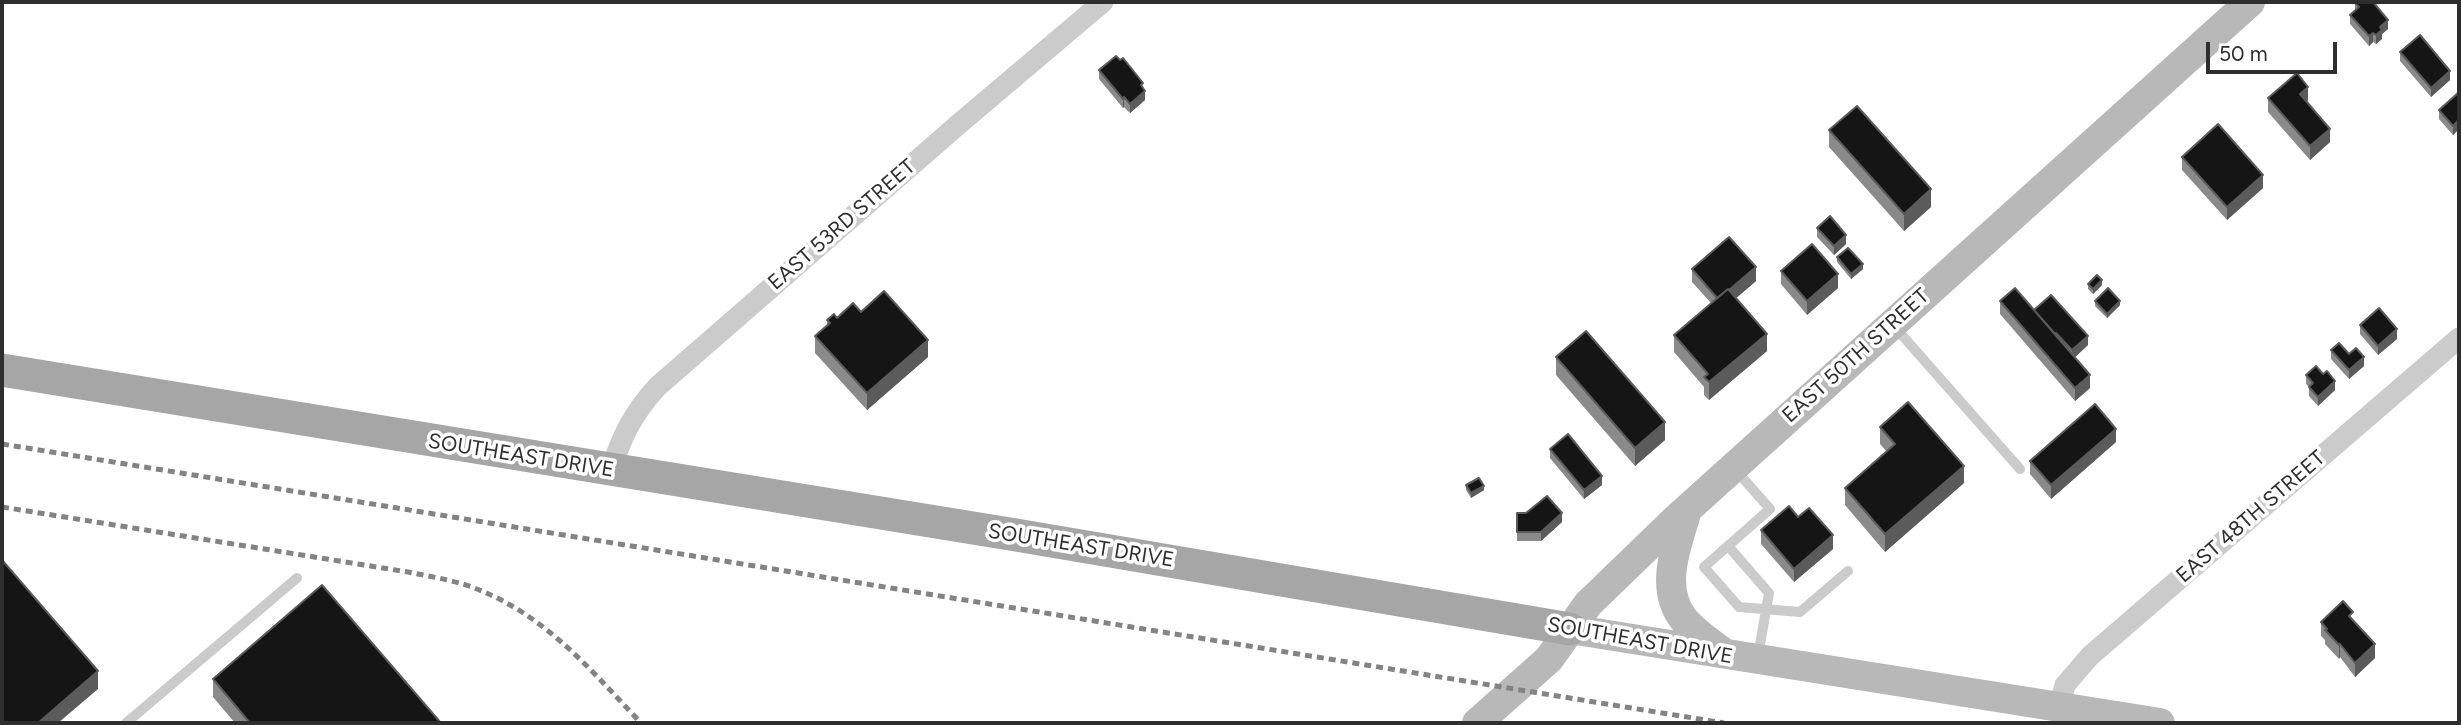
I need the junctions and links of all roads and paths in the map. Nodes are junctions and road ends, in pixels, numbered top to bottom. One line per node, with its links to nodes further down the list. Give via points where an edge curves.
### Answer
1 (1103, 2): 8 (street, EAST 53RD STREET, via 657,387 625,429)
2 (2250, 2): 3 (main road, EAST 50TH STREET)
3 (1892, 323): 6 (main road, EAST 50TH STREET); 7 (lane)
4 (2459, 338): 17 (street, EAST 48TH STREET, via 2090,656 2065,685)
5 (2, 370): 8 (main road, SOUTHEAST DRIVE)
6 (1733, 467): 9 (main road, EAST 50TH STREET); 10 (lane, via 1770,509)
7 (2020, 469)
8 (610, 471): 14 (main road, SOUTHEAST DRIVE)
9 (1687, 510): 14 (main road, EAST 50TH STREET, via 1588,604); 15 (main road, via 1671,570 1672,593 1681,616)
10 (1728, 546): 13 (lane, via 1769,593); 13 (lane, via 1704,567 1739,607)
11 (1848, 571): 13 (lane, via 1800,612)
12 (297, 578): 18 (lane)
13 (1766, 609): 16 (lane)
14 (1570, 629): 15 (main road, SOUTHEAST DRIVE); 19 (main road, EAST 50TH STREET, via 1549,659)
15 (1727, 655): 16 (main road, SOUTHEAST DRIVE)
16 (1757, 660): 17 (main road, SOUTHEAST DRIVE)
17 (2060, 708): 20 (main road, SOUTHEAST DRIVE)
18 (126, 723)
19 (1477, 723)
20 (2160, 723)

